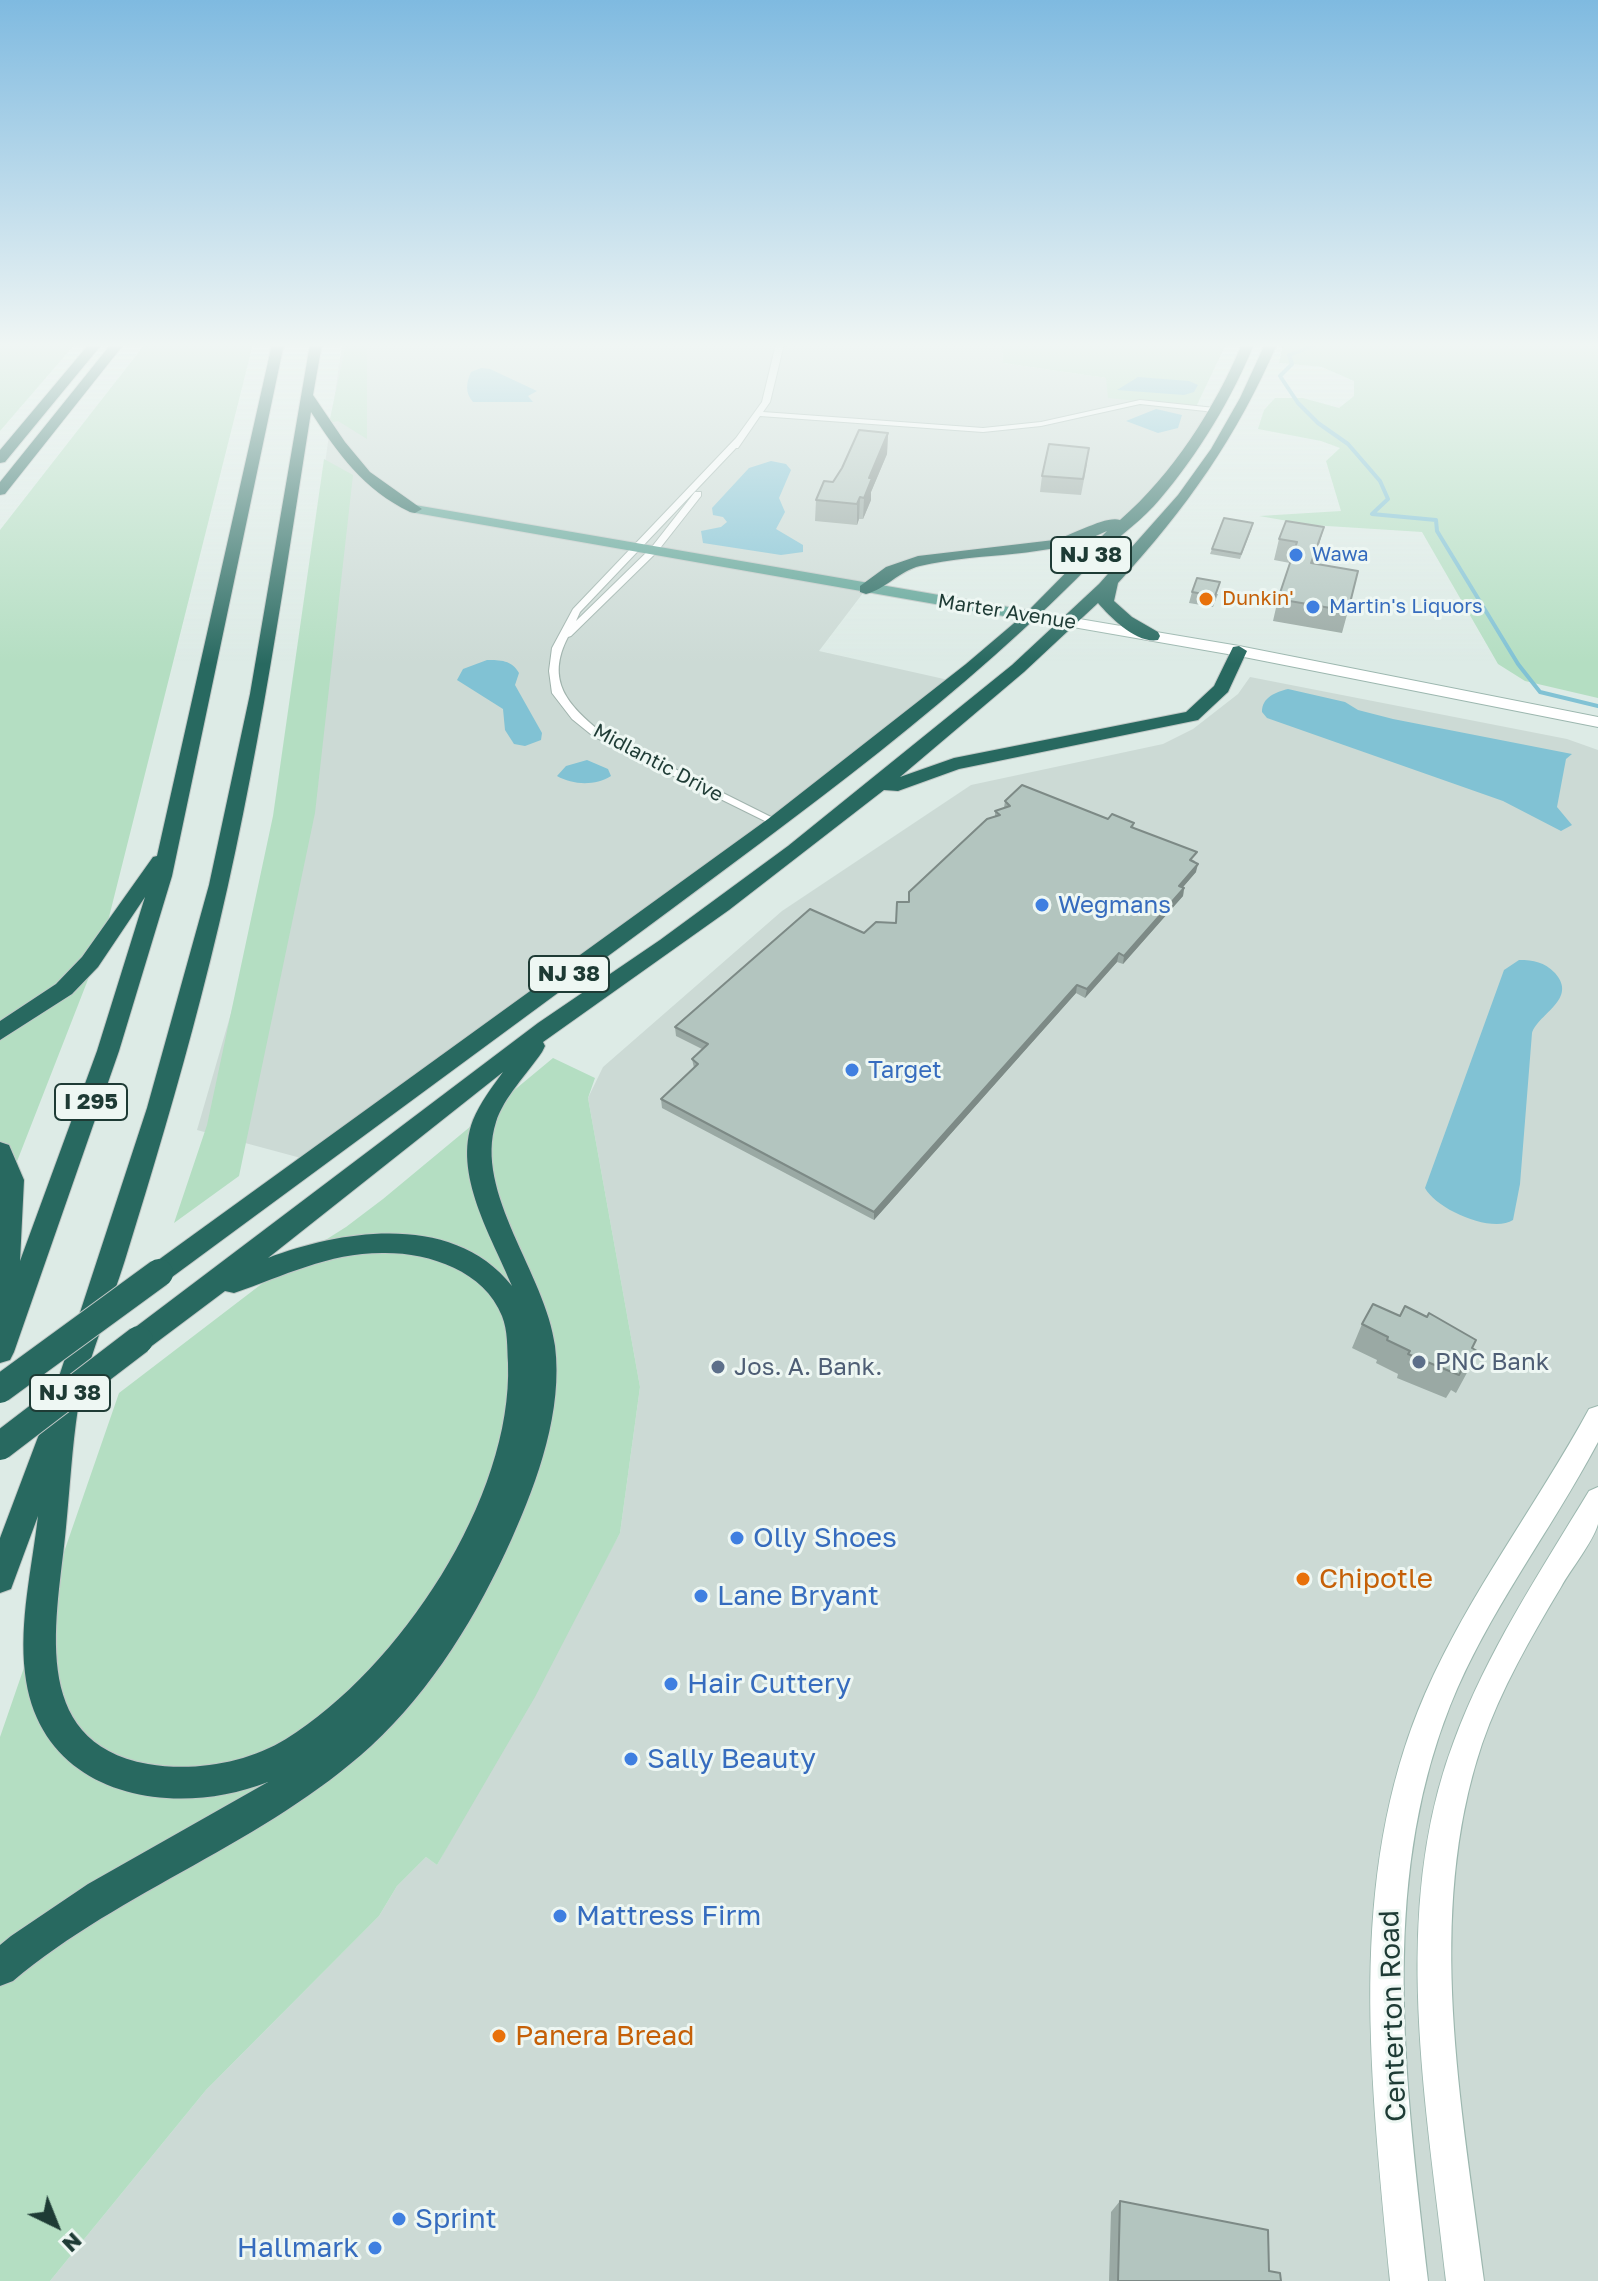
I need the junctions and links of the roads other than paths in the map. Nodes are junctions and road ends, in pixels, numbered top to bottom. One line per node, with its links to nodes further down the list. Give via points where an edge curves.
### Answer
1 (33, 450): 9 (highway)
2 (255, 450): 26 (highway, I 295)
3 (297, 450): 33 (highway, I 295, via 245,769 218,889 170,1068)
4 (342, 450): 11 (highway, via 390,500)
5 (729, 450): 12 (street, Midlantic Drive)
6 (733, 450): 13 (street, Midlantic Drive)
7 (1187, 450): 10 (highway, NJ 38)
8 (1217, 450): 14 (highway, NJ 38)
9 (0, 491)
10 (1154, 498): 15 (highway, via 1076,540 918,561 892,570); 16 (highway, NJ 38)
11 (415, 509): 12 (main road, Marter Avenue)
12 (636, 547): 13 (main road, Marter Avenue); 19 (street, Midlantic Drive, via 576,611)
13 (654, 550): 15 (main road, Marter Avenue); 19 (street, Midlantic Drive)
14 (1110, 582): 17 (highway, NJ 38); 18 (highway, via 1106,602)
15 (866, 589): 16 (main road, Marter Avenue)
16 (1032, 616): 17 (main road, Marter Avenue); 25 (highway, NJ 38)
17 (1069, 622): 18 (main road, Marter Avenue); 24 (highway, NJ 38)
18 (1152, 636): 20 (main road, Marter Avenue)
19 (562, 639): 25 (street, Midlantic Drive, via 554,671 557,693 576,717 597,734)
20 (1239, 651): 21 (main road, Marter Avenue); 24 (highway, via 1216,698 1192,716 954,764 906,779)
21 (1561, 715): 22 (main road, Marter Avenue); 23 (main road)
22 (1598, 722)
23 (1598, 732)
24 (857, 804): 27 (highway, NJ 38)
25 (775, 823): 32 (highway, NJ 38, bridge)
26 (168, 849): 28 (highway, via 90,962 64,989); 31 (highway, I 295, via 108,1051)
27 (547, 1028): 30 (highway, NJ 38); 38 (highway, via 485,1120 480,1139 481,1176 529,1289 543,1355 524,1470 473,1585 426,1659 359,1735 266,1801 85,1905)
28 (0, 1032)
29 (0, 1151): 31 (highway, via 12,1180)
30 (166, 1322): 33 (highway, via 258,1271 301,1256 371,1244 423,1245 458,1256 487,1275 509,1301 520,1333 519,1414 489,1510 431,1619 346,1715 284,1757 244,1775 190,1785 139,1781 96,1764 63,1734 44,1695 39,1651); 35 (highway, NJ 38, bridge)
31 (0, 1352)
32 (0, 1389)
33 (65, 1401): 37 (highway, I 295)
34 (1598, 1417): 39 (main road, Centerton Road, via 1455,1662 1405,1794 1386,1956)
35 (0, 1446)
36 (1598, 1499): 40 (main road, Centerton Road, via 1488,1692 1456,1780 1445,1831 1437,1884 1438,2004)
37 (0, 1579)
38 (0, 1968)
39 (1409, 2281)
40 (1465, 2281)

